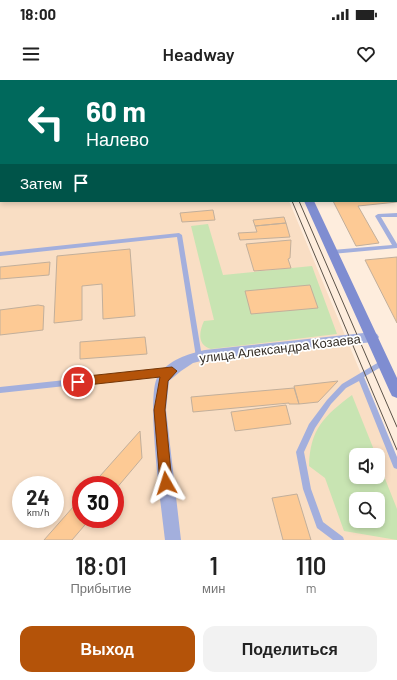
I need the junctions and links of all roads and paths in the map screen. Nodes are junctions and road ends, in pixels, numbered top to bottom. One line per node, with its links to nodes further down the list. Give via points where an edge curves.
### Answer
1 (309, 202): 4 (street)
2 (397, 215): 3 (lane, via 378,216)
3 (396, 246): 4 (lane)
4 (332, 252): 6 (street)
5 (0, 254): 7 (lane, via 179,235)
6 (373, 337): 7 (street, улица Александра Козаева); 8 (street)
7 (199, 357): 9 (street, улица Александра Козаева, via 189,359)
8 (384, 362): 10 (lane); 12 (street)
9 (172, 371): 11 (lane); 14 (street, улица Александра Козаева, via 164,379 159,410)
10 (360, 376): 13 (lane); 15 (lane, via 344,386 329,402 312,426 300,452 307,489 320,525)
11 (0, 390)
12 (397, 392)
13 (397, 466)
14 (173, 540)
15 (340, 540)

